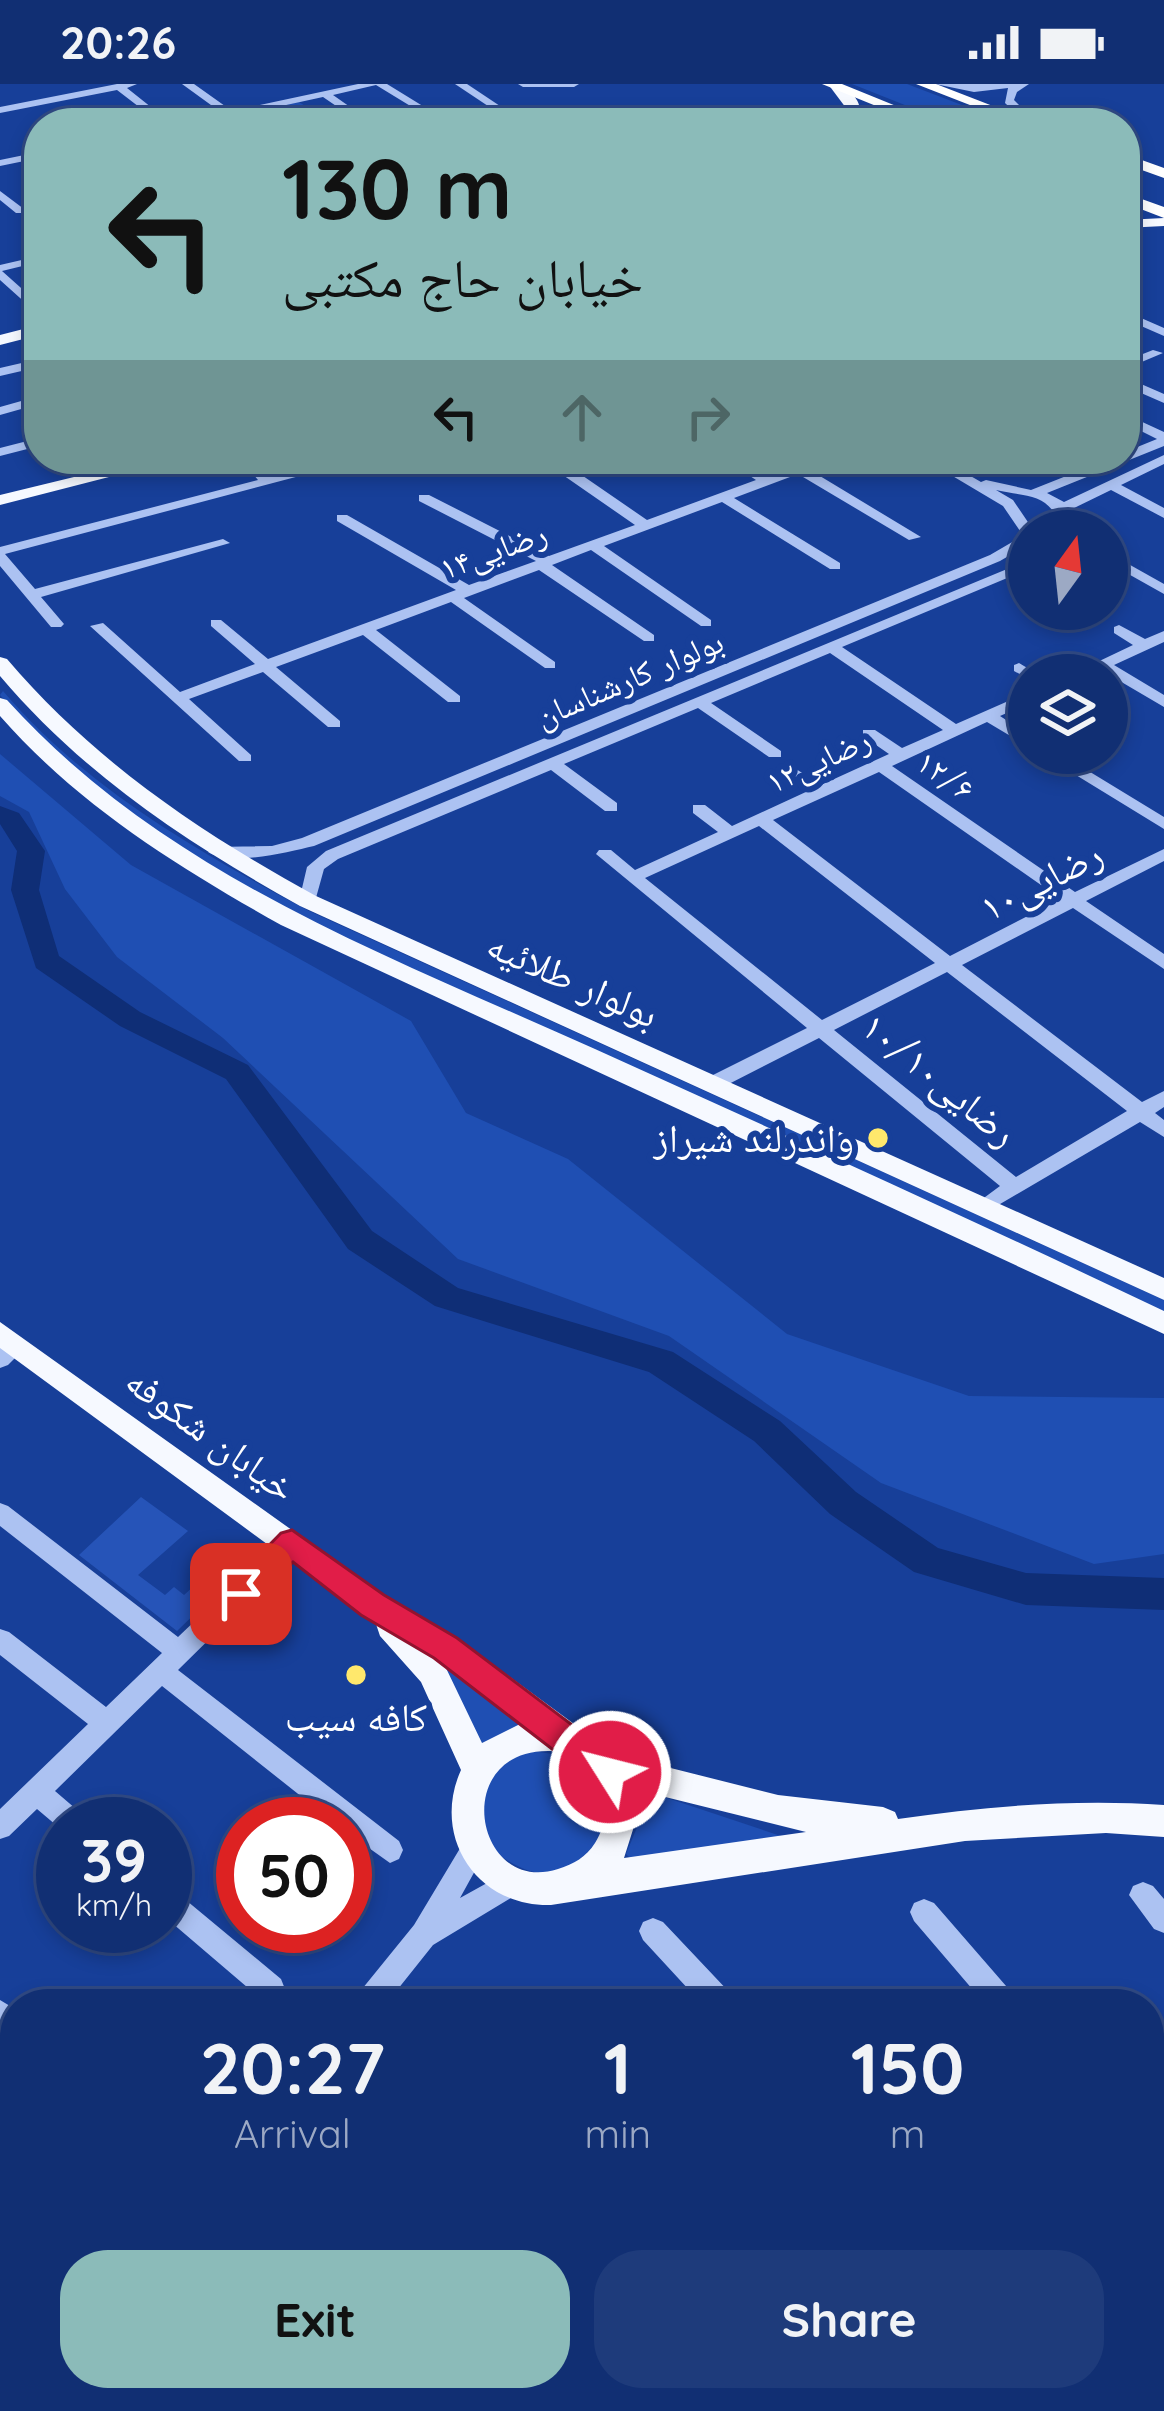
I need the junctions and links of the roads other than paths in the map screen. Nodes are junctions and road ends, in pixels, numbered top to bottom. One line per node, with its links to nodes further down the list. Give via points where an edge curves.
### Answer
1 (187, 84): 16 (street)
2 (376, 84): 11 (street); 19 (street)
3 (460, 84): 13 (street)
4 (523, 84): 9 (street)
5 (923, 84): 22 (highway)
6 (940, 84): 7 (street)
7 (1023, 84): 23 (street, via 1012,90)
8 (125, 85): 12 (street); 15 (street)
9 (571, 85)
10 (831, 85): 20 (main road); 21 (highway)
11 (326, 94): 17 (street); 18 (street)
12 (26, 106): 14 (street); 24 (street)
13 (495, 106)
14 (29, 108)
15 (147, 108)
16 (222, 108)
17 (259, 108)
18 (346, 108)
19 (420, 108)
20 (853, 108)
21 (892, 108)
22 (989, 108)
23 (1016, 108)
24 (0, 110)
25 (0, 146): 27 (street)
26 (24, 159): 27 (street)
27 (17, 160): 28 (street)
28 (0, 163)
29 (0, 194): 30 (street)
30 (20, 211)
31 (0, 271): 32 (street)
32 (24, 297)
33 (1157, 353): 34 (street)
34 (1141, 359): 35 (street)
35 (1164, 370)
36 (62, 474): 52 (main road)
37 (108, 474): 56 (main road)
38 (260, 474): 50 (street)
39 (298, 474): 50 (street)
40 (572, 474): 61 (street)
41 (756, 474): 49 (street)
42 (786, 474): 49 (street, رضایی۱۴)
43 (808, 474): 62 (street)
44 (959, 474): 48 (street)
45 (1083, 474): 47 (street)
46 (1132, 474): 51 (street)
47 (1078, 476): 51 (street); 53 (street)
48 (968, 479): 53 (street); 58 (street)
49 (767, 481): 54 (street, رضایی۱۴)
50 (267, 482): 65 (street)
51 (1106, 486): 57 (street); 59 (street)
52 (0, 489)
53 (1038, 492): 57 (street); 58 (street)
54 (723, 497): 61 (street, رضایی۱۴); 69 (street)
55 (424, 498): 68 (street)
56 (0, 500)
57 (1062, 508)
58 (1015, 510)
59 (1164, 514)
60 (343, 518): 72 (street)
61 (646, 526): 64 (street, رضایی۱۴)
62 (914, 537)
63 (224, 543): 73 (street)
64 (592, 545): 68 (street, رضایی۱۴); 75 (street)
65 (0, 554): 73 (street)
66 (1008, 556): 113 (street, بولوار کارشناسان)
67 (1008, 561): 83 (street, بولوار کارشناسان)
68 (544, 563): 72 (street, رضایی۱۴); 81 (street)
69 (835, 566)
70 (1129, 569): 71 (street)
71 (1164, 590)
72 (460, 594): 78 (street, رضایی۱۴); 85 (street)
73 (30, 595): 76 (street)
74 (216, 623): 86 (street)
75 (706, 623)
76 (56, 624)
77 (98, 626): 89 (street)
78 (364, 629): 86 (street, رضایی۱۴); 90 (street)
79 (1121, 630): 82 (street)
80 (1164, 636): 82 (street)
81 (649, 638)
82 (1144, 645): 84 (street)
83 (830, 646): 91 (street, بولوار کارشناسان); 98 (street)
84 (1124, 654)
85 (550, 665)
86 (264, 666): 89 (street, رضایی۱۴); 96 (street)
87 (3, 671): 114 (main road, بولوار طلائیه, via 86,758)
88 (1128, 680): 92 (street)
89 (180, 697): 102 (street)
90 (454, 699)
91 (698, 701): 100 (street); 103 (street, بولوار کارشناسان)
92 (1164, 702)
93 (0, 704): 131 (main road, بولوار طلائیه, via 106,808 270,909)
94 (1008, 707): 95 (street, رضایی۱۲)
95 (988, 716): 97 (street); 98 (street, رضایی۱۲)
96 (334, 724)
97 (1008, 729)
98 (955, 731): 101 (street, رضایی۱۲)
99 (869, 734): 101 (street)
100 (775, 754)
101 (901, 755): 104 (street, رضایی۱۲)
102 (245, 758)
103 (552, 763): 108 (street); 117 (street, بولوار کارشناسان)
104 (880, 765): 107 (street, رضایی۱۲); 119 (street, ۱۲/۶)
105 (790, 772): 107 (street)
106 (1082, 774): 111 (street)
107 (820, 792): 110 (street, رضایی۱۲)
108 (611, 807)
109 (699, 808): 112 (street)
110 (761, 819): 112 (street, رضایی۱۲); 122 (street)
111 (1164, 824)
112 (731, 832): 118 (street, رضایی۱۲)
113 (305, 843): 114 (street, بولوار کارشناسان); 117 (street, via 313,859)
114 (217, 852): 120 (main road, بولوار طلائیه)
115 (605, 854): 118 (street, رضایی۱۰/۱۰)
116 (1164, 854): 119 (street, رضایی۱۰)
117 (331, 856): 120 (street, via 316,867)
118 (633, 877): 123 (street, رضایی۱۰/۱۰)
119 (1076, 900): 121 (street, ۱۲/۶); 122 (street, رضایی۱۰)
120 (308, 901): 124 (main road, بولوار طلائیه)
121 (1164, 963)
122 (949, 965): 123 (street, رضایی۱۰); 126 (street)
123 (821, 1029): 124 (street, رضایی۱۰); 128 (street, رضایی۱۰/۱۰)
124 (712, 1084): 129 (main road, بولوار طلائیه)
125 (1164, 1098): 126 (street)
126 (1140, 1112): 127 (street); 128 (street)
127 (1164, 1130)
128 (1013, 1186): 129 (street)
129 (983, 1206): 130 (main road, بولوار طلائیه)
130 (1164, 1290)
131 (1164, 1323)
132 (5, 1346): 134 (main road, خیابان شکوفه)
133 (0, 1513): 137 (street)
134 (292, 1543): 135 (main road, خیابان شکوفه); 137 (street)
135 (372, 1605): 139 (main road, خیابان شکوفه, via 446,1648); 141 (main road, خیابان شکوفه, via 432,1672)
136 (0, 1640): 138 (street)
137 (171, 1663): 138 (street); 147 (street)
138 (108, 1724): 142 (street)
139 (568, 1742): 140 (main road); 141 (main road, via 516,1743)
140 (607, 1767): 145 (main road, via 825,1821); 150 (main road, via 622,1800 620,1832 598,1865)
141 (478, 1770): 148 (main road, via 464,1810)
142 (37, 1792): 143 (street); 146 (street)
143 (43, 1797)
144 (1164, 1822): 145 (main road, via 1106,1816)
145 (965, 1825): 150 (main road)
146 (0, 1827)
147 (391, 1850)
148 (474, 1850): 149 (main road); 156 (street)
149 (514, 1881): 150 (main road); 156 (street)
150 (565, 1883)
151 (1143, 1895): 153 (street)
152 (924, 1912): 160 (street)
153 (1164, 1920)
154 (192, 1923): 157 (street)
155 (652, 1931): 159 (street)
156 (424, 1935): 158 (street)
157 (271, 1989)
158 (380, 1989)
159 (707, 1989)
160 (990, 1989)

